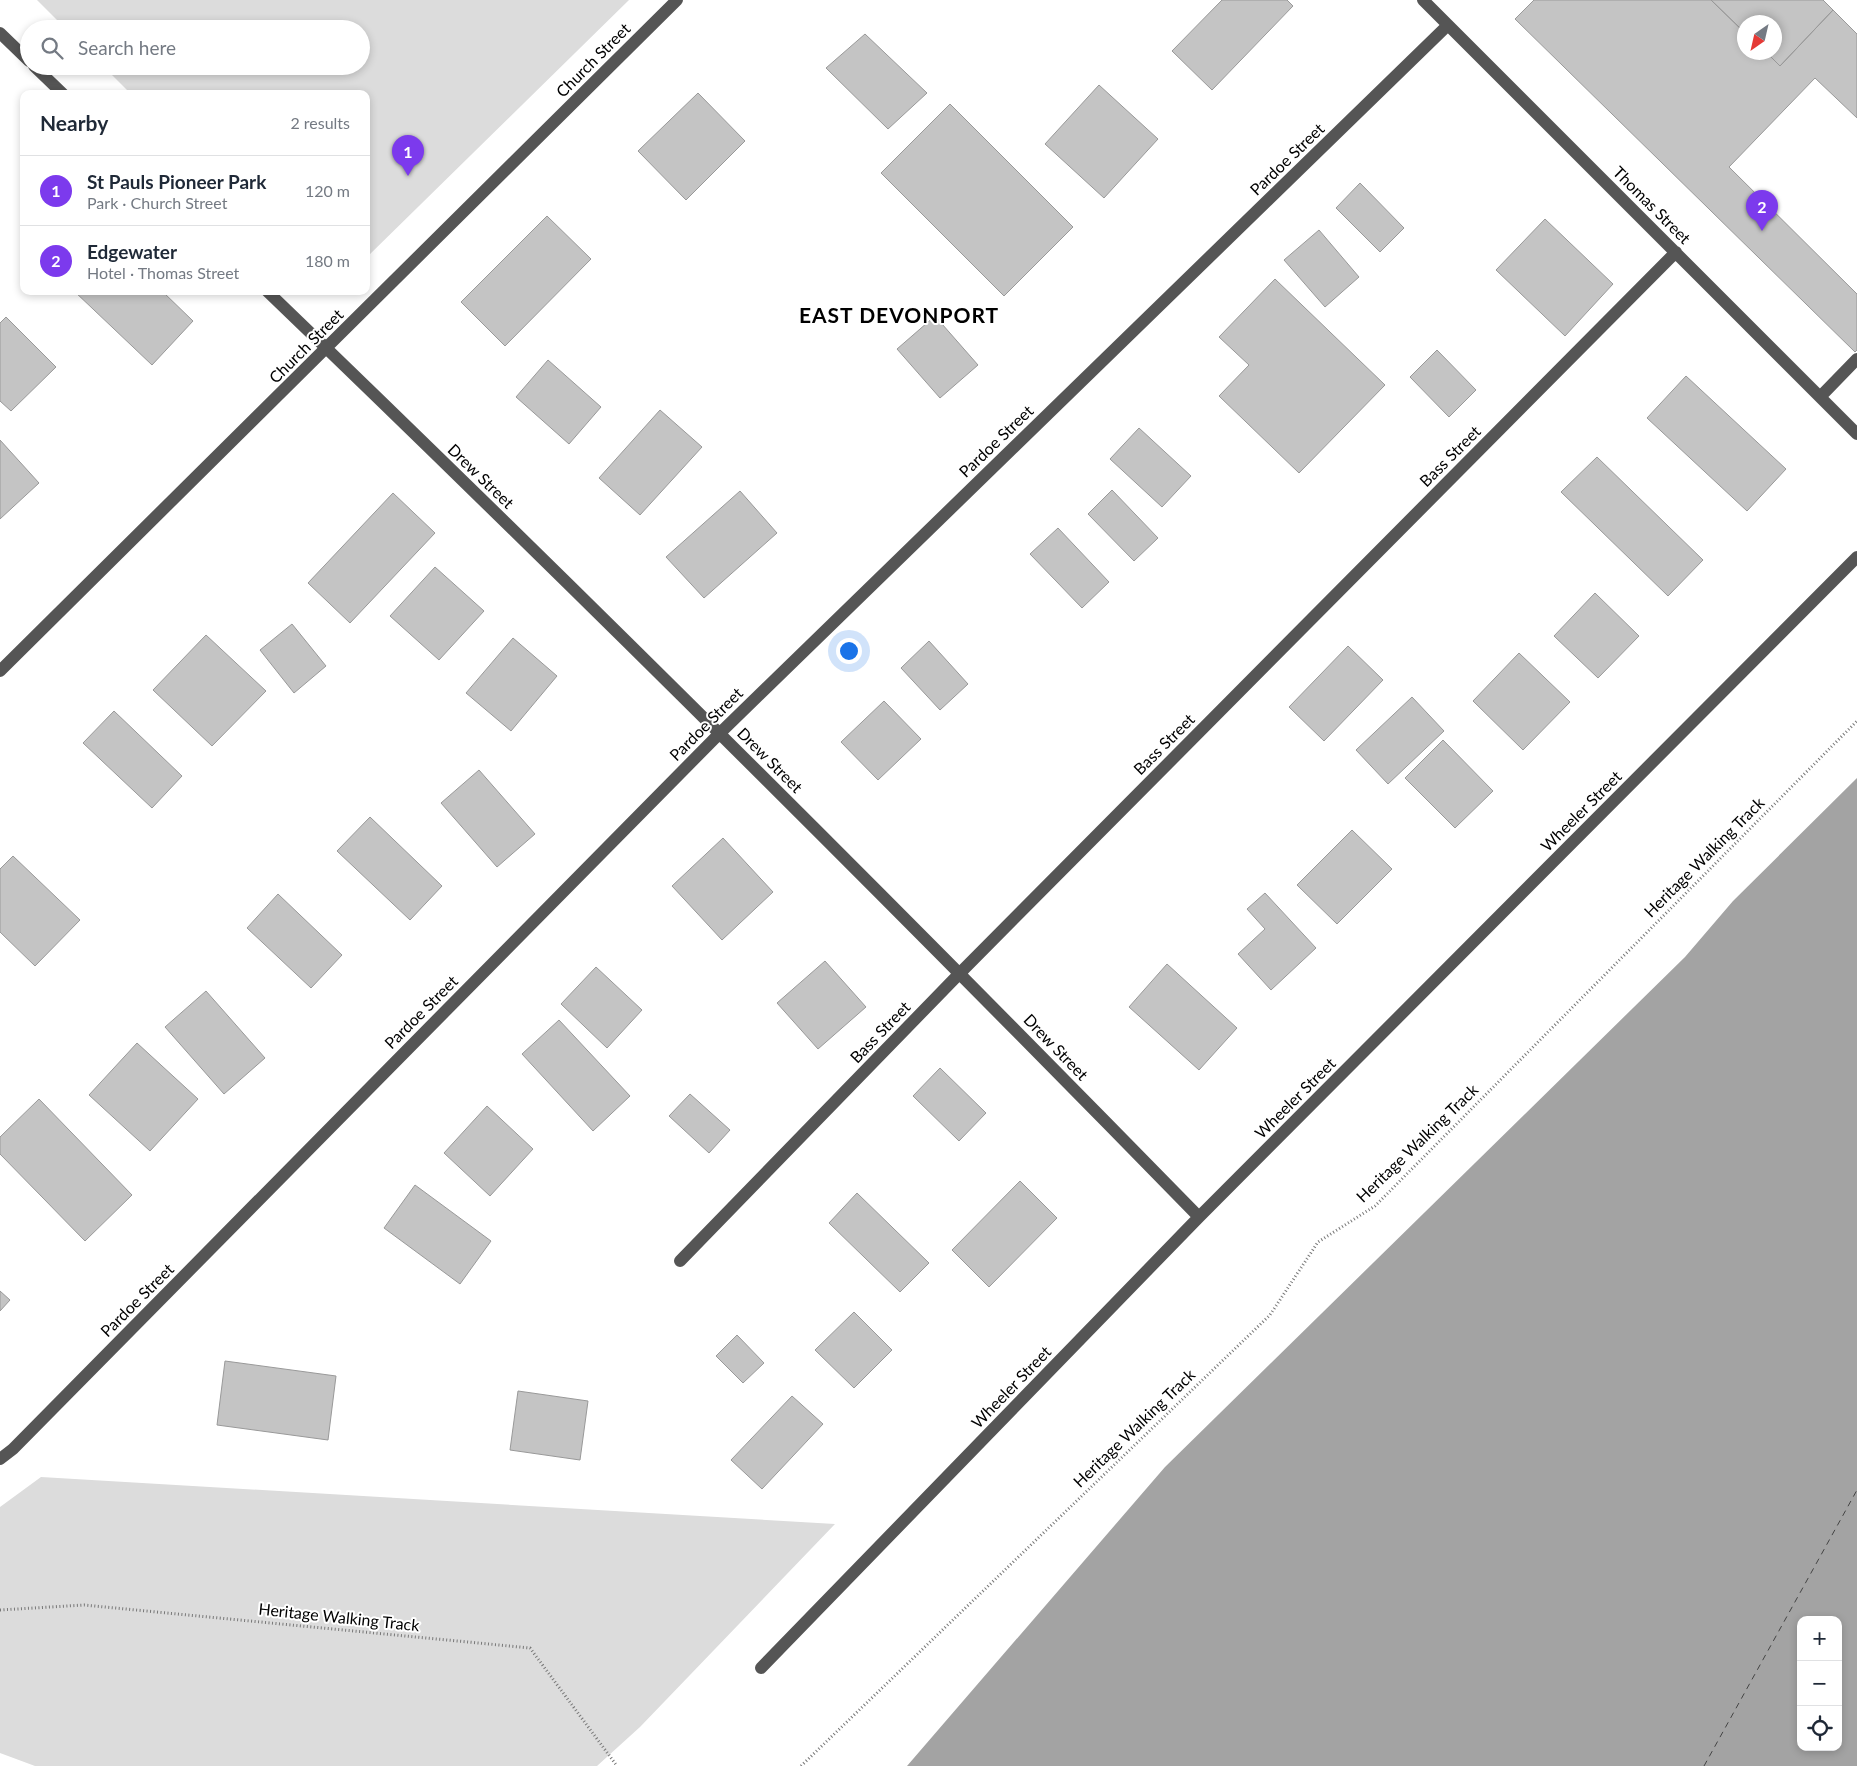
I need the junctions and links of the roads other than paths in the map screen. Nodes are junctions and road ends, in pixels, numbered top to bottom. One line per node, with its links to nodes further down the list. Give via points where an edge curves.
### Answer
1 (677, 0): 10 (street, Church Street)
2 (1423, 0): 3 (street, Thomas Street)
3 (1448, 25): 8 (street, Thomas Street); 16 (street, Pardoe Street)
4 (0, 34): 5 (street)
5 (20, 53)
6 (43, 75): 7 (street)
7 (58, 90)
8 (1676, 252): 12 (street, Thomas Street); 17 (street, Bass Street)
9 (272, 295): 10 (street, Drew Street)
10 (327, 348): 15 (street, Church Street); 16 (street, Drew Street)
11 (1857, 359): 12 (street)
12 (1820, 397): 13 (street, Thomas Street)
13 (1857, 434)
14 (1857, 557): 18 (street, Wheeler Street)
15 (0, 671)
16 (720, 733): 17 (street, Drew Street); 20 (street, Pardoe Street)
17 (960, 972): 18 (street, Drew Street); 19 (street, Bass Street)
18 (1199, 1217): 21 (street, Wheeler Street)
19 (680, 1262)
20 (0, 1459)
21 (760, 1668)

